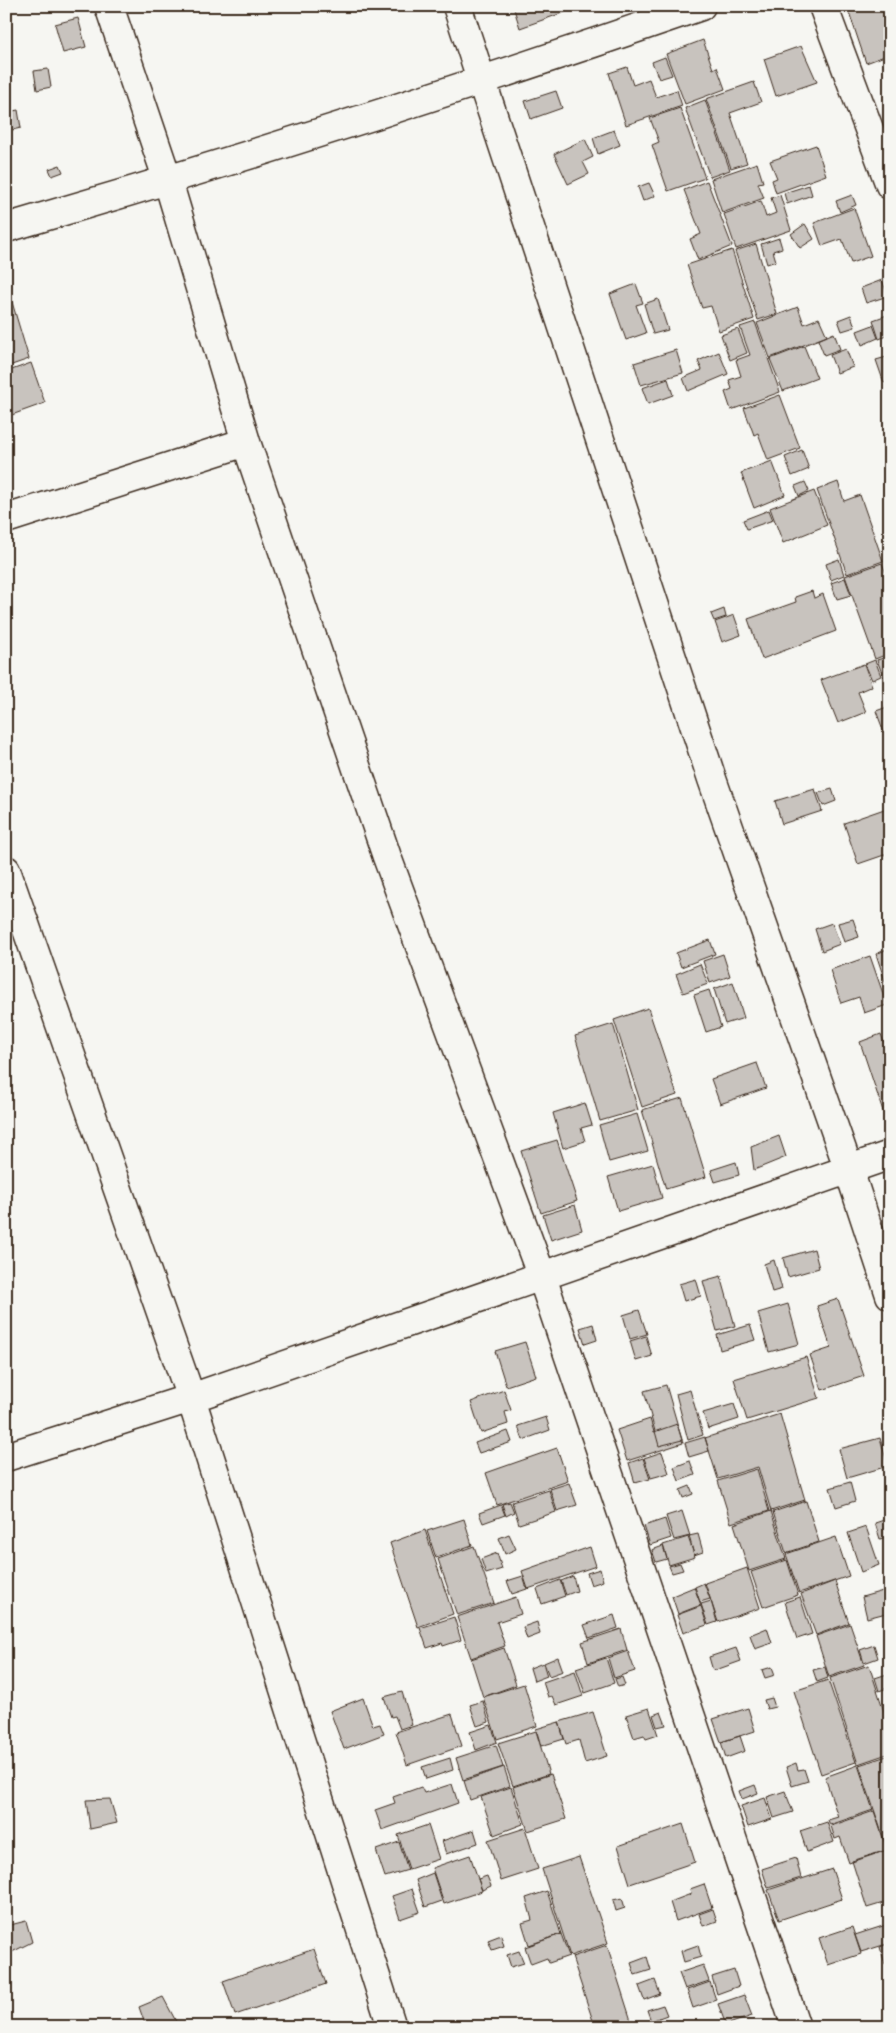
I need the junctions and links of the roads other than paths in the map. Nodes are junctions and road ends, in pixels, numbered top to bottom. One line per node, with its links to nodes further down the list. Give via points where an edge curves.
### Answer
1 (109, 6): 6 (street)
2 (457, 6): 5 (street)
3 (701, 6): 5 (street)
4 (823, 6): 7 (street)
5 (482, 81): 6 (street); 13 (street, via 712,779)
6 (168, 181): 8 (street); 9 (street)
7 (890, 185)
8 (6, 228)
9 (246, 442): 10 (street); 14 (street, via 388,857)
10 (6, 519)
11 (6, 870): 16 (street)
12 (890, 1155): 13 (street)
13 (849, 1170): 14 (street); 15 (street)
14 (542, 1277): 16 (street); 19 (street)
15 (890, 1295)
16 (191, 1398): 17 (street); 18 (street)
17 (6, 1457)
18 (392, 2027)
19 (796, 2027)

